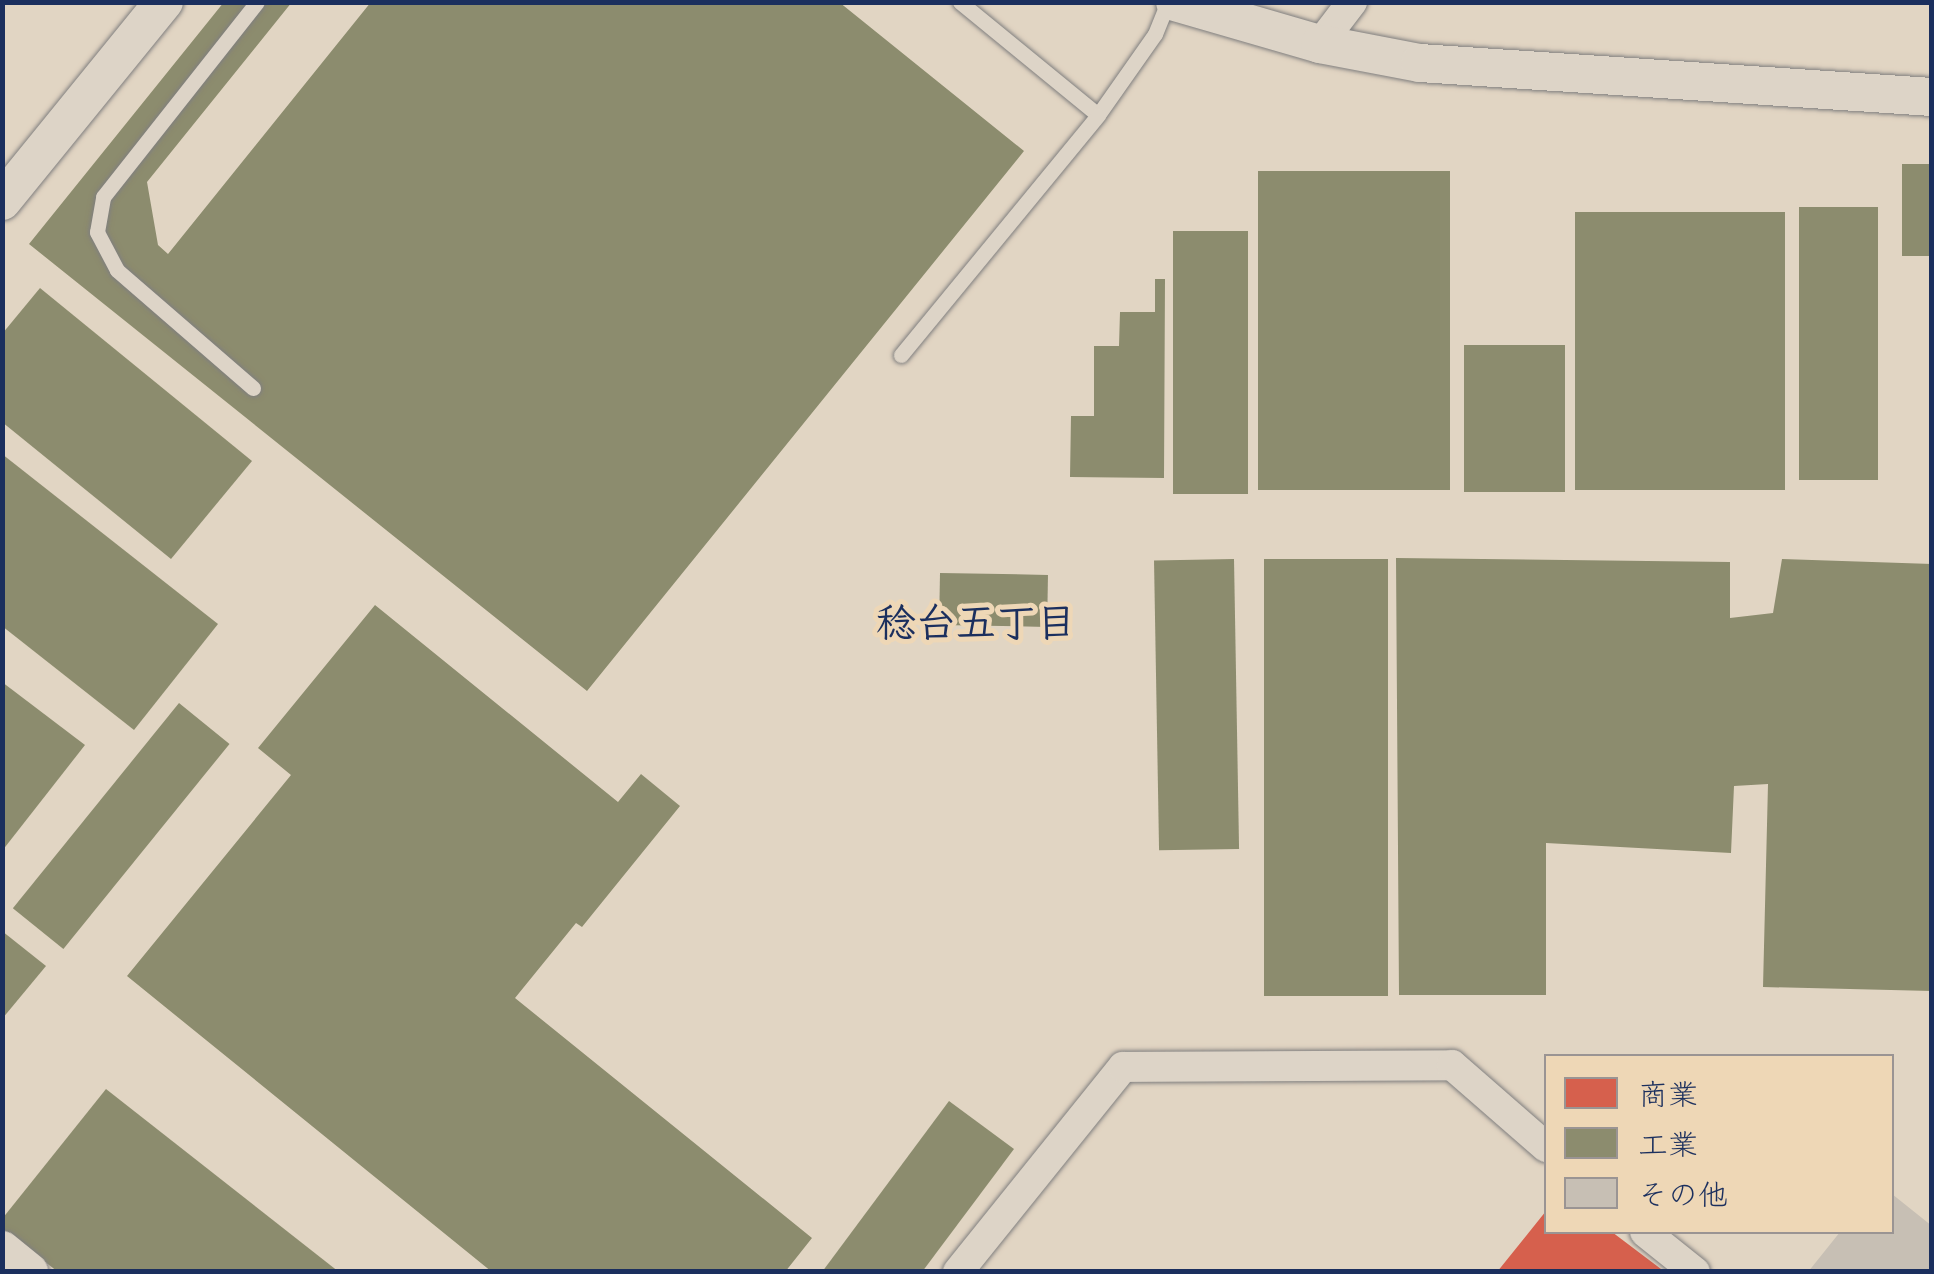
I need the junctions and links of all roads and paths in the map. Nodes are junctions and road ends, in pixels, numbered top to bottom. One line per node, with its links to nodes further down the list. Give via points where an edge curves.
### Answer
1 (164, 2): 9 (street)
2 (257, 2): 11 (lane, via 104,198 97,232 117,270)
3 (960, 2): 8 (lane)
4 (1171, 2): 6 (street); 8 (lane)
5 (1352, 2): 6 (street)
6 (1320, 44): 7 (street, via 1420,63)
7 (1932, 97)
8 (1098, 114): 10 (lane)
9 (2, 201)
10 (901, 355)
11 (252, 388)
12 (1544, 1145): 16 (street, via 1452,1066 1123,1067)
13 (1647, 1234): 17 (street)
14 (2, 1250): 15 (street)
15 (29, 1272)
16 (958, 1272)
17 (1694, 1272)

